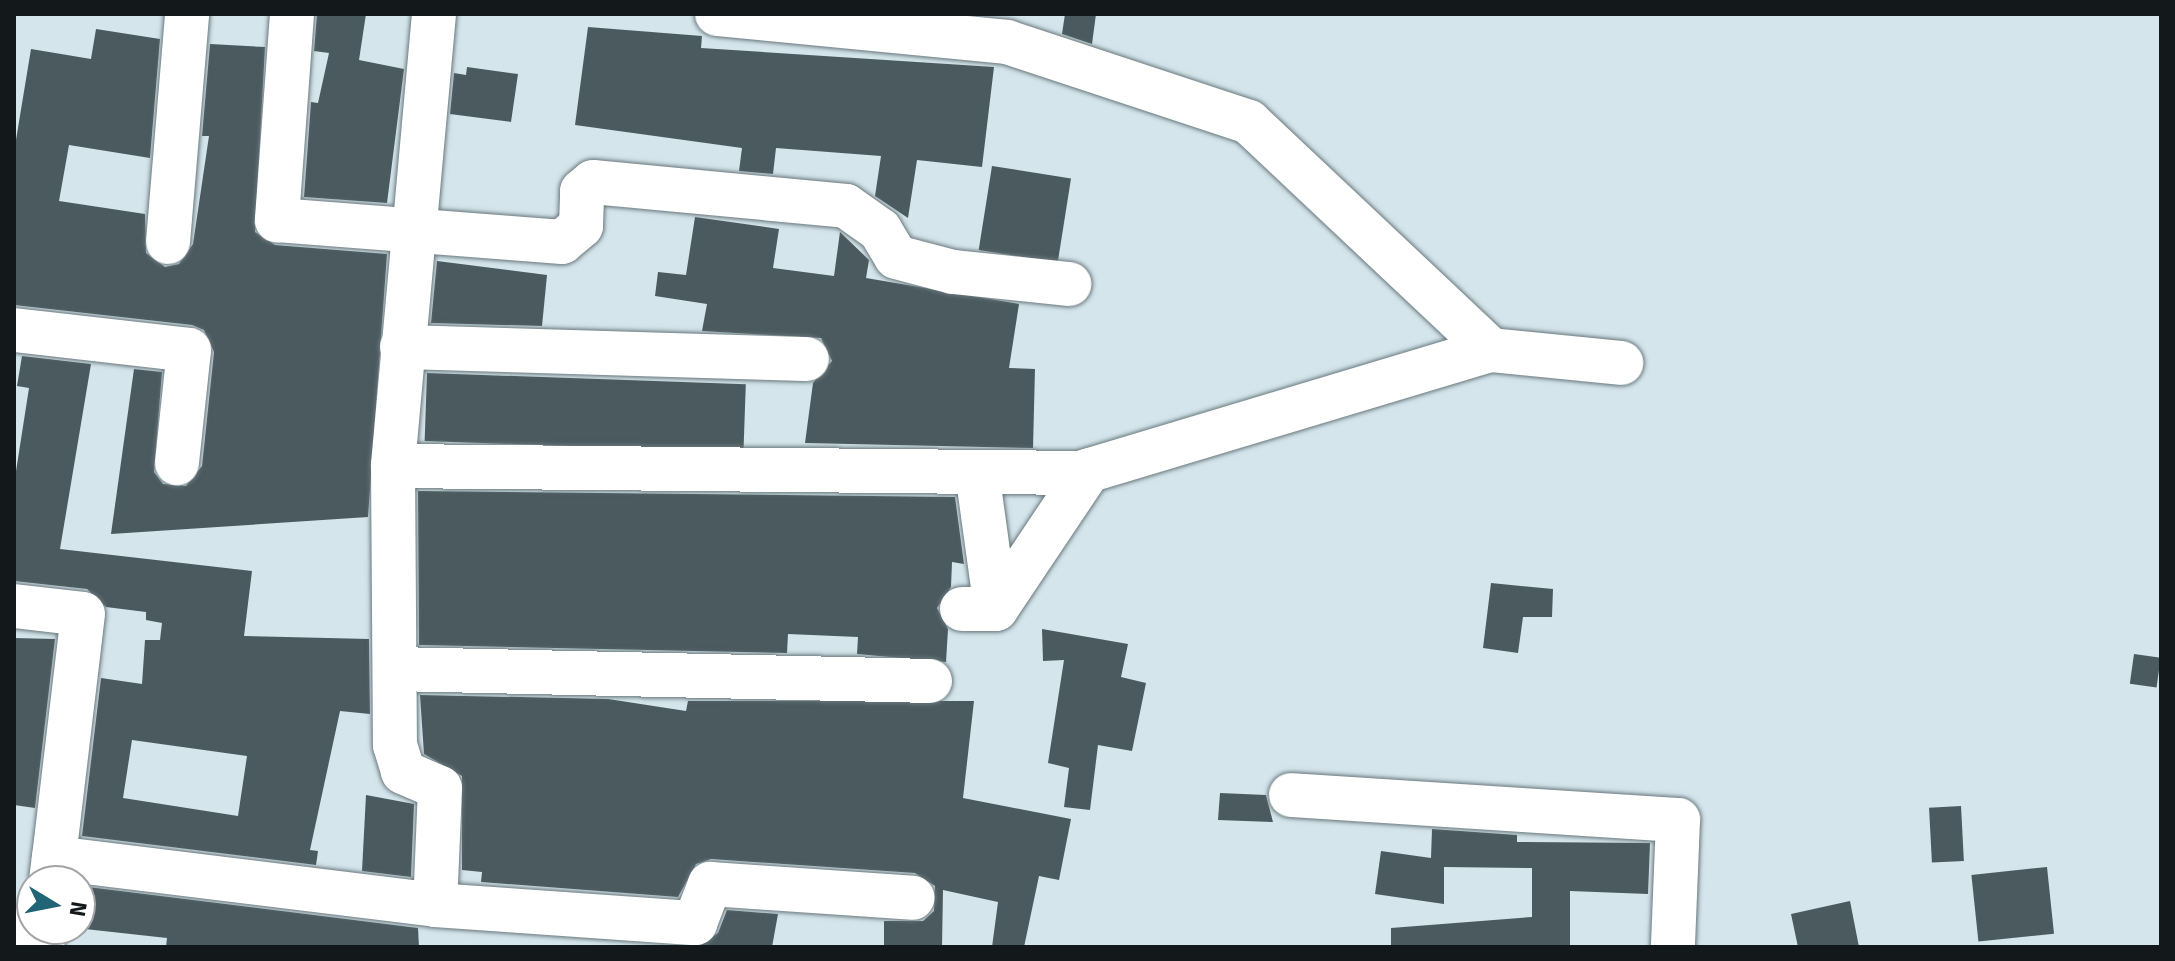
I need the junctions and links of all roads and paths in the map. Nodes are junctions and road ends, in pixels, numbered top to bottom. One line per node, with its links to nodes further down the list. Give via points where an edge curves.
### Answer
1 (187, 14): 6 (street)
2 (292, 14): 5 (street, via 277,220)
3 (434, 14): 5 (street)
4 (717, 14): 10 (street, via 1007,42 1249,122)
5 (410, 235): 7 (street, via 562,242 581,226 582,191 593,182 846,206 880,230 896,257 953,272); 9 (street)
6 (168, 242)
7 (1069, 284)
8 (14, 330): 13 (street, via 189,350)
9 (402, 347): 11 (street); 14 (street)
10 (1491, 350): 12 (street); 15 (street)
11 (807, 359)
12 (1621, 363)
13 (177, 463)
14 (393, 466): 16 (street); 18 (street)
15 (1089, 470): 16 (street); 16 (street, via 979,609)
16 (977, 472)
17 (14, 606): 21 (street, via 83,614)
18 (395, 669): 19 (street); 24 (street, via 403,772 440,788)
19 (930, 681)
20 (1291, 795): 25 (street, via 1678,820)
21 (52, 865)
22 (96, 873): 24 (street)
23 (913, 898): 24 (street, via 710,884 695,923)
24 (435, 905)
25 (1673, 947)

